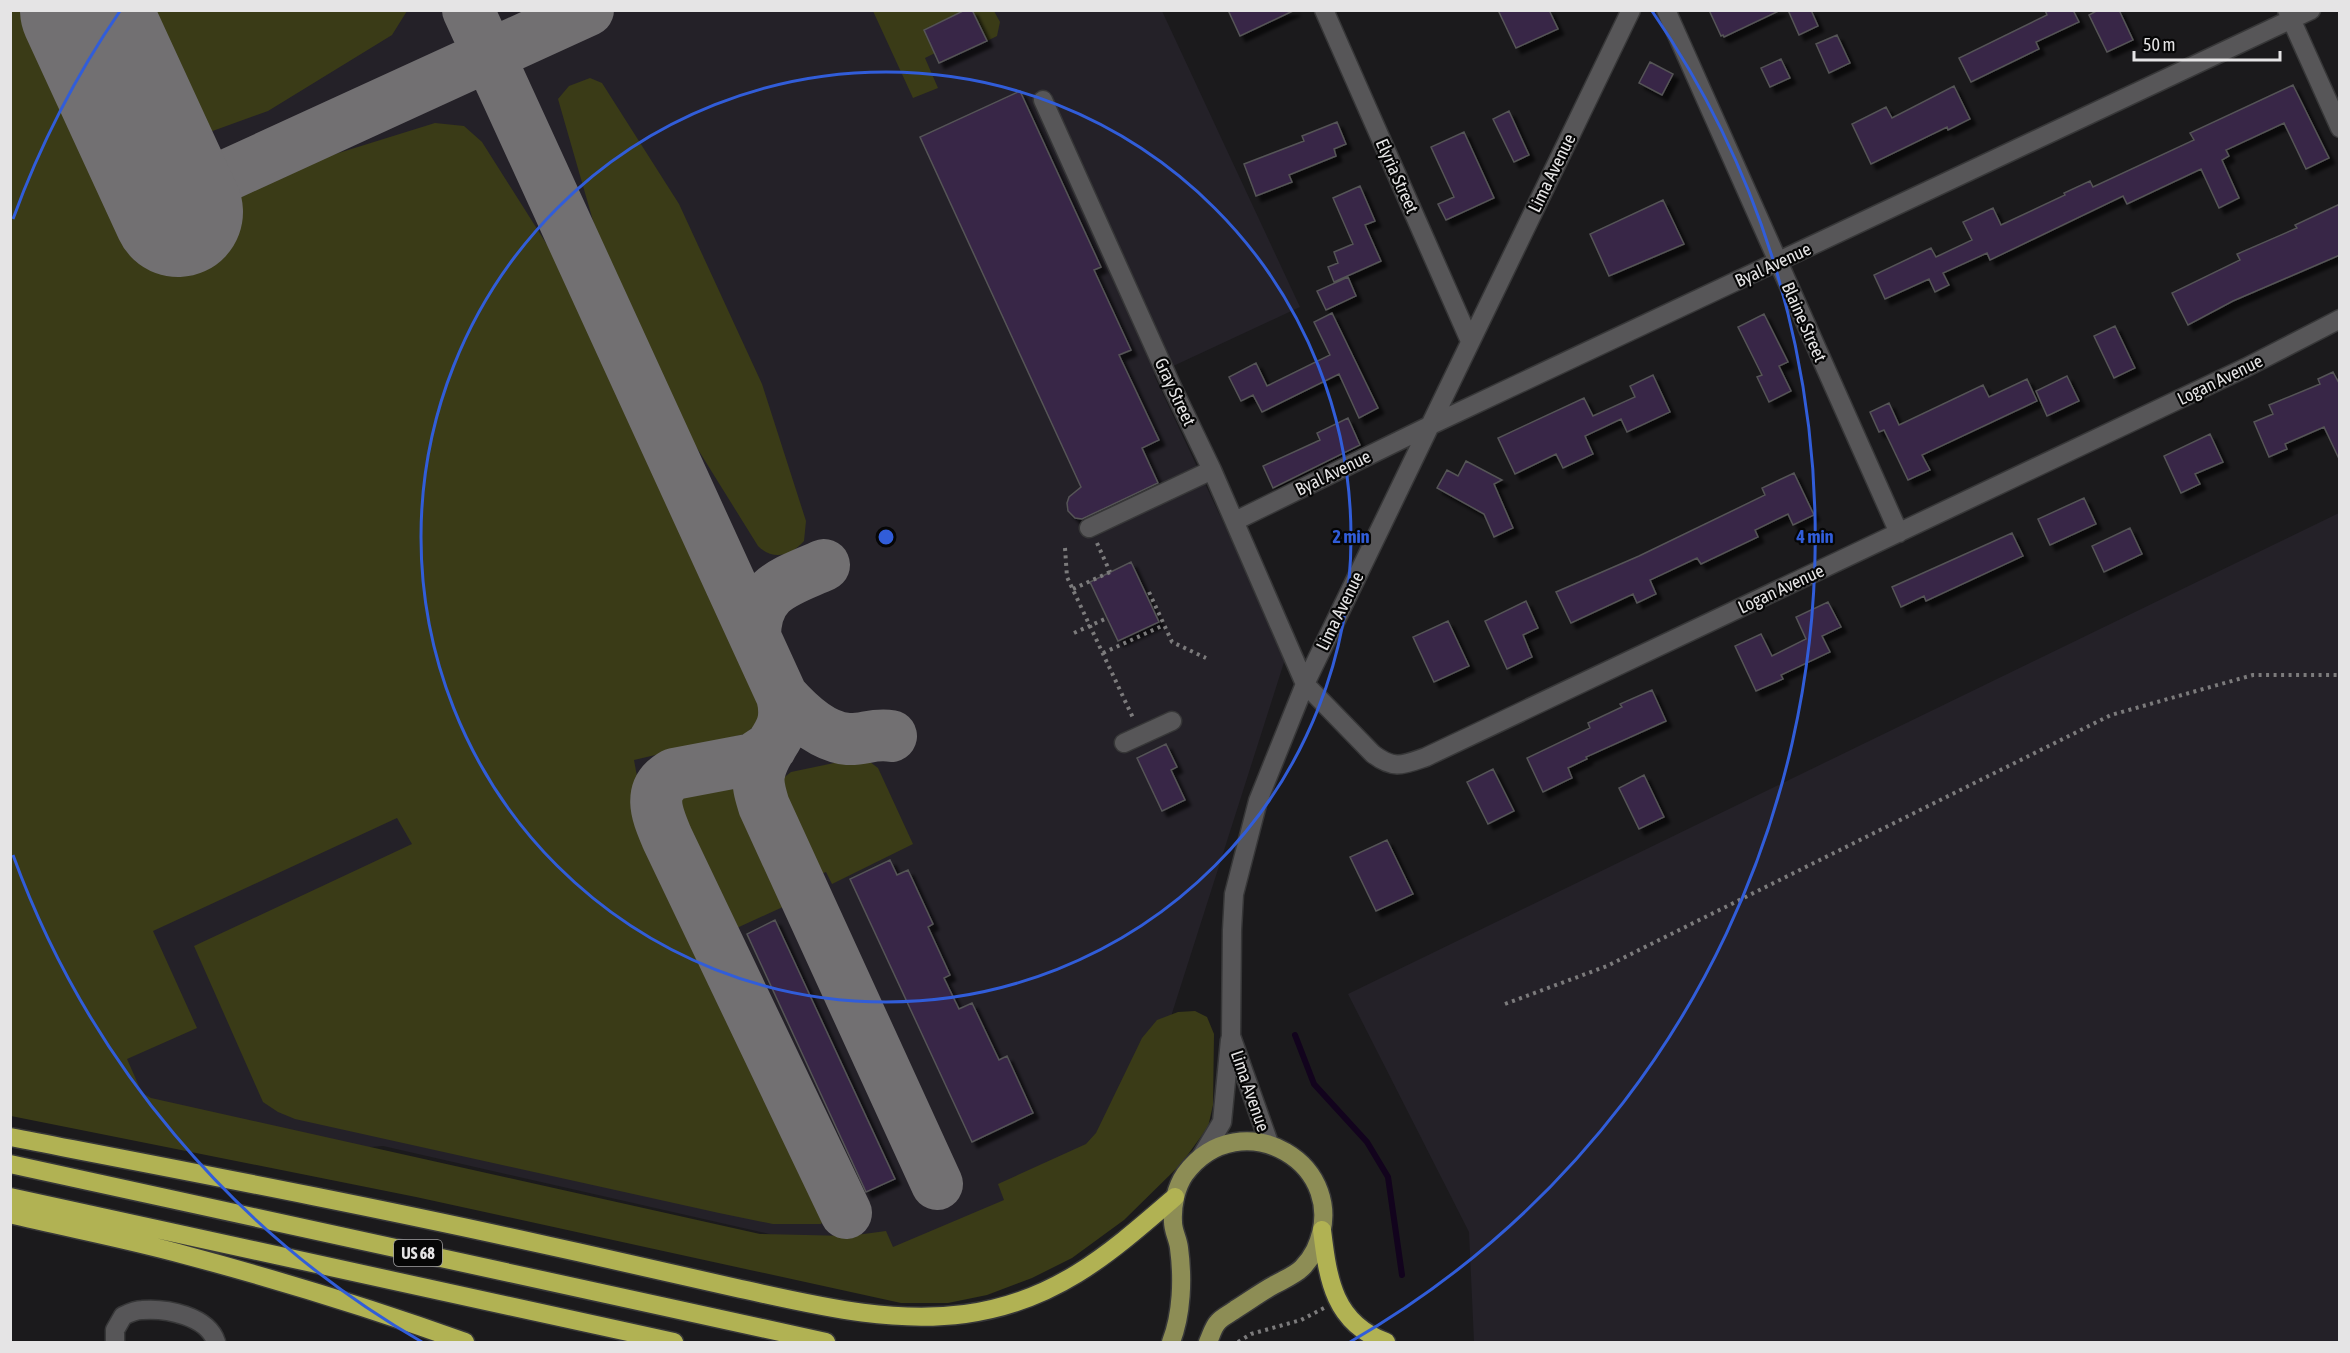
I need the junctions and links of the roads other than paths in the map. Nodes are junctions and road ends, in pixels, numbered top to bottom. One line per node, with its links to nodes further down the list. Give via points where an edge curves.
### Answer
1 (1324, 10): 10 (street, Elyria Street)
2 (1631, 10): 10 (street, Lima Avenue)
3 (1666, 10): 8 (street, Blaine Street)
4 (2311, 10): 5 (street, Byal Avenue)
5 (2289, 15): 7 (street); 8 (street, Byal Avenue)
6 (1043, 100): 12 (street, Gray Street)
7 (2340, 128)
8 (1778, 263): 11 (street, Byal Avenue); 15 (street, Blaine Street)
9 (2340, 319): 15 (street, Logan Avenue)
10 (1470, 341): 11 (street, Lima Avenue)
11 (1429, 426): 13 (street, Byal Avenue); 16 (street, Lima Avenue)
12 (1212, 470): 13 (street, Gray Street); 14 (street)
13 (1235, 521): 16 (street, Gray Street)
14 (1089, 528)
15 (1899, 533): 16 (street, Logan Avenue, via 1409,763 1385,763 1373,754)
16 (1305, 684): 19 (street, Lima Avenue, via 1258,801 1234,894)
17 (1172, 721): 18 (street)
18 (1124, 743)
19 (1231, 1036): 21 (street, Lima Avenue); 22 (street, via 1222,1122)
20 (10, 1137): 25 (highway, via 421,1217 876,1316 967,1314 1015,1303 1091,1267)
21 (1269, 1143): 22 (main road, via 1221,1145); 27 (main road, via 1289,1152 1306,1167 1318,1186)
22 (1201, 1157): 25 (main road, via 1184,1175)
23 (10, 1164): 32 (highway, US 68)
24 (10, 1197): 31 (highway, US 68)
25 (1175, 1197): 33 (main road, via 1173,1223 1179,1247 1180,1294)
26 (10, 1214): 30 (highway, via 183,1254)
27 (1322, 1230): 34 (main road, via 1302,1269 1218,1322); 35 (highway, via 1334,1295 1357,1327)
28 (115, 1342): 29 (street, via 115,1330 123,1316 140,1310 175,1312 213,1333)
29 (216, 1342)
30 (465, 1342)
31 (674, 1342)
32 (826, 1342)
33 (1171, 1342)
34 (1208, 1342)
35 (1386, 1342)

